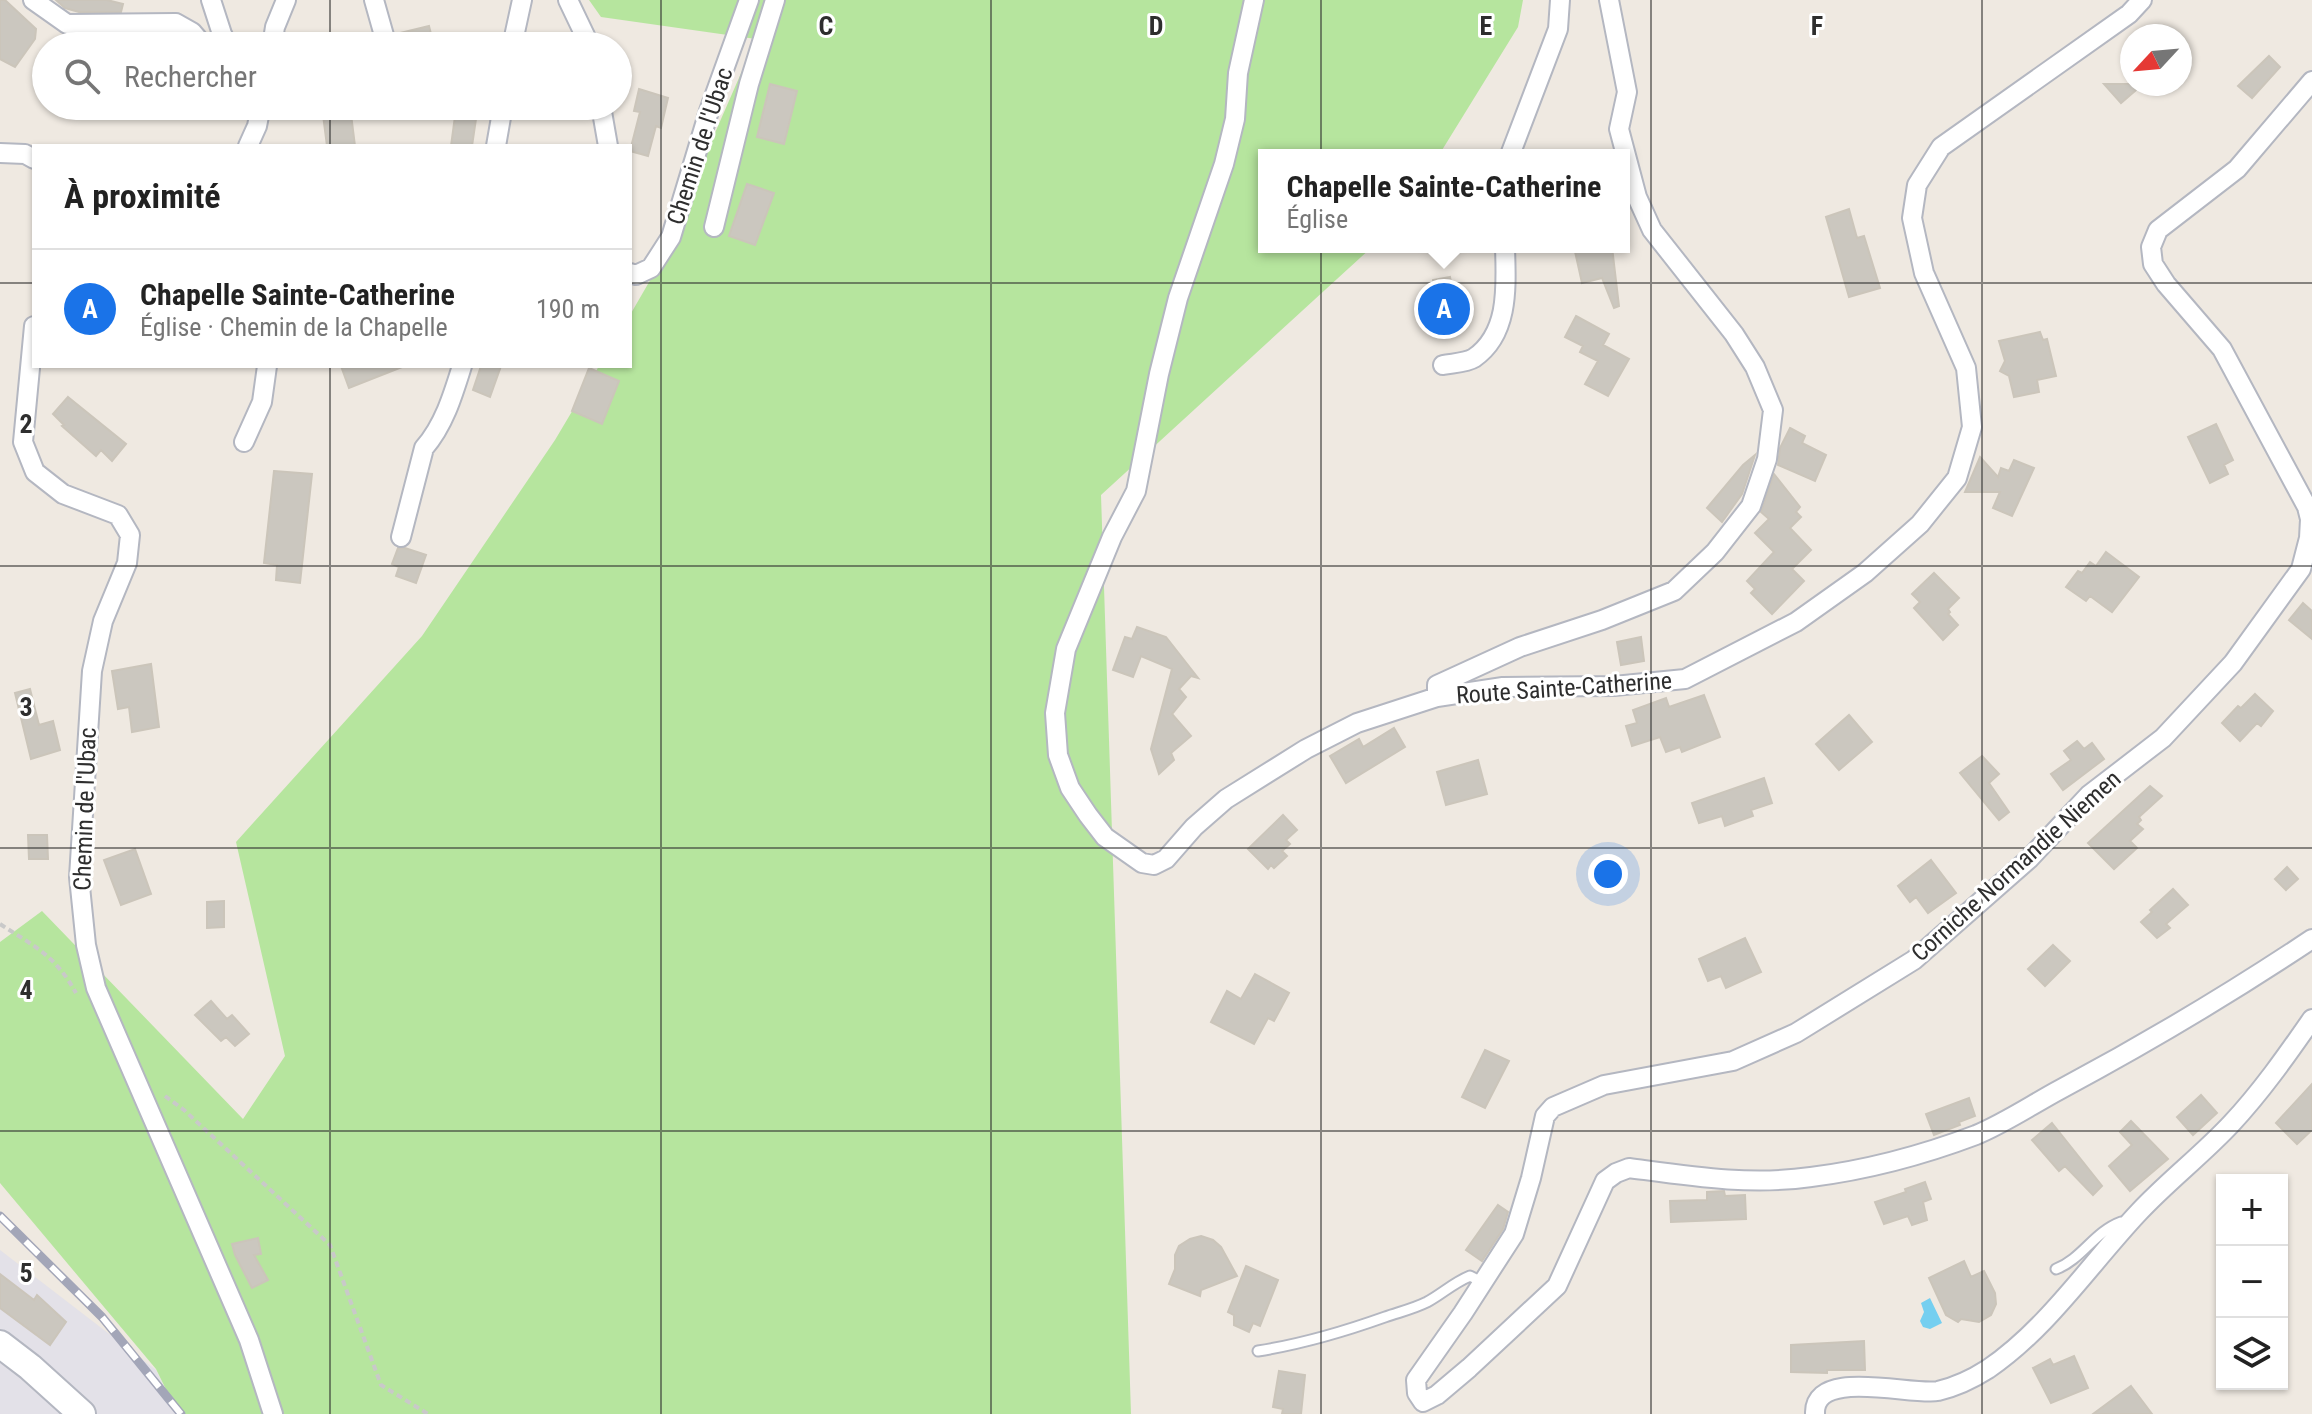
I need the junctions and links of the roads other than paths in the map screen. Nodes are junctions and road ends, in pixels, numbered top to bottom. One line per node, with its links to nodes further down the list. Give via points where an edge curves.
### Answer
1 (33, 0): 13 (street, via 67,24 176,23)
2 (211, 0): 14 (street)
3 (286, 0): 15 (street)
4 (374, 0): 16 (street)
5 (522, 0): 17 (street)
6 (568, 0): 18 (street)
7 (749, 0): 35 (street, Chemin de l'Ubac, via 671,237 651,268)
8 (775, 0): 33 (street)
9 (1254, 0): 42 (street, Route Sainte-Catherine, via 1238,73 1235,119 1178,298 1136,491 1066,649 1055,713 1058,755 1070,788 1105,837 1142,863 1154,865 1226,799 1306,749 1357,723)
10 (1560, 0): 28 (street, via 1558,29)
11 (1609, 0): 29 (street, via 1627,92 1619,129)
12 (2142, 0): 42 (street, Route Sainte-Catherine, via 1941,147 1917,185 1912,218 1924,273 1966,368 1972,427 1957,478 1920,524 1865,573 1796,622 1685,679 1503,687)
13 (192, 32)
14 (221, 32)
15 (274, 32)
16 (383, 32)
17 (515, 32)
18 (583, 32)
19 (2312, 81): 47 (street, Corniche Normandie Niemen, via 2237,169 2158,230 2151,247 2153,264 2166,284 2222,349 2307,507 2306,554 2285,594 2233,663 2163,738 2089,795 2029,859 1914,960 1796,1033 1733,1061 1604,1085 1553,1107 1545,1116 1514,1234)
20 (258, 120): 23 (street)
21 (501, 120): 26 (street)
22 (603, 120): 27 (street)
23 (257, 126): 24 (street); 25 (street)
24 (249, 144)
25 (258, 144)
26 (496, 144)
27 (608, 144)
28 (1512, 149)
29 (1624, 149)
30 (0, 153): 31 (street)
31 (32, 158)
32 (1630, 171): 42 (street, via 1652,230 1734,334 1773,410 1767,459 1751,506 1715,552 1674,591 1520,647 1437,685)
33 (714, 227)
34 (1505, 253): 37 (street, via 1501,326 1472,359)
35 (632, 274)
36 (32, 347): 51 (street, Chemin de l'Ubac, via 23,442 35,472 63,494 118,515 130,535 127,563 103,621 92,671 79,877 86,945 96,988 249,1340)
37 (1443, 365)
38 (267, 368): 40 (street, via 262,402)
39 (461, 368): 41 (street, via 451,400 424,448)
40 (244, 442)
41 (401, 537)
42 (1437, 697)
43 (2312, 939): 47 (street, Corniche Normandie Niemen, via 2096,1070 1948,1145 1810,1178 1733,1180 1629,1168 1616,1173 1605,1181 1557,1286 1469,1368 1423,1402 1416,1380)
44 (2312, 1019): 45 (street, via 2258,1094)
45 (2128, 1225): 46 (lane, via 2121,1222 2100,1233 2069,1264); 52 (street, via 2069,1293 1985,1371 1938,1391 1873,1385 1837,1389 1823,1394)
46 (2056, 1269)
47 (1482, 1282): 49 (lane, via 1470,1276 1409,1310)
48 (0, 1344): 50 (street)
49 (1258, 1351)
50 (82, 1414)
51 (273, 1414)
52 (1815, 1414)

